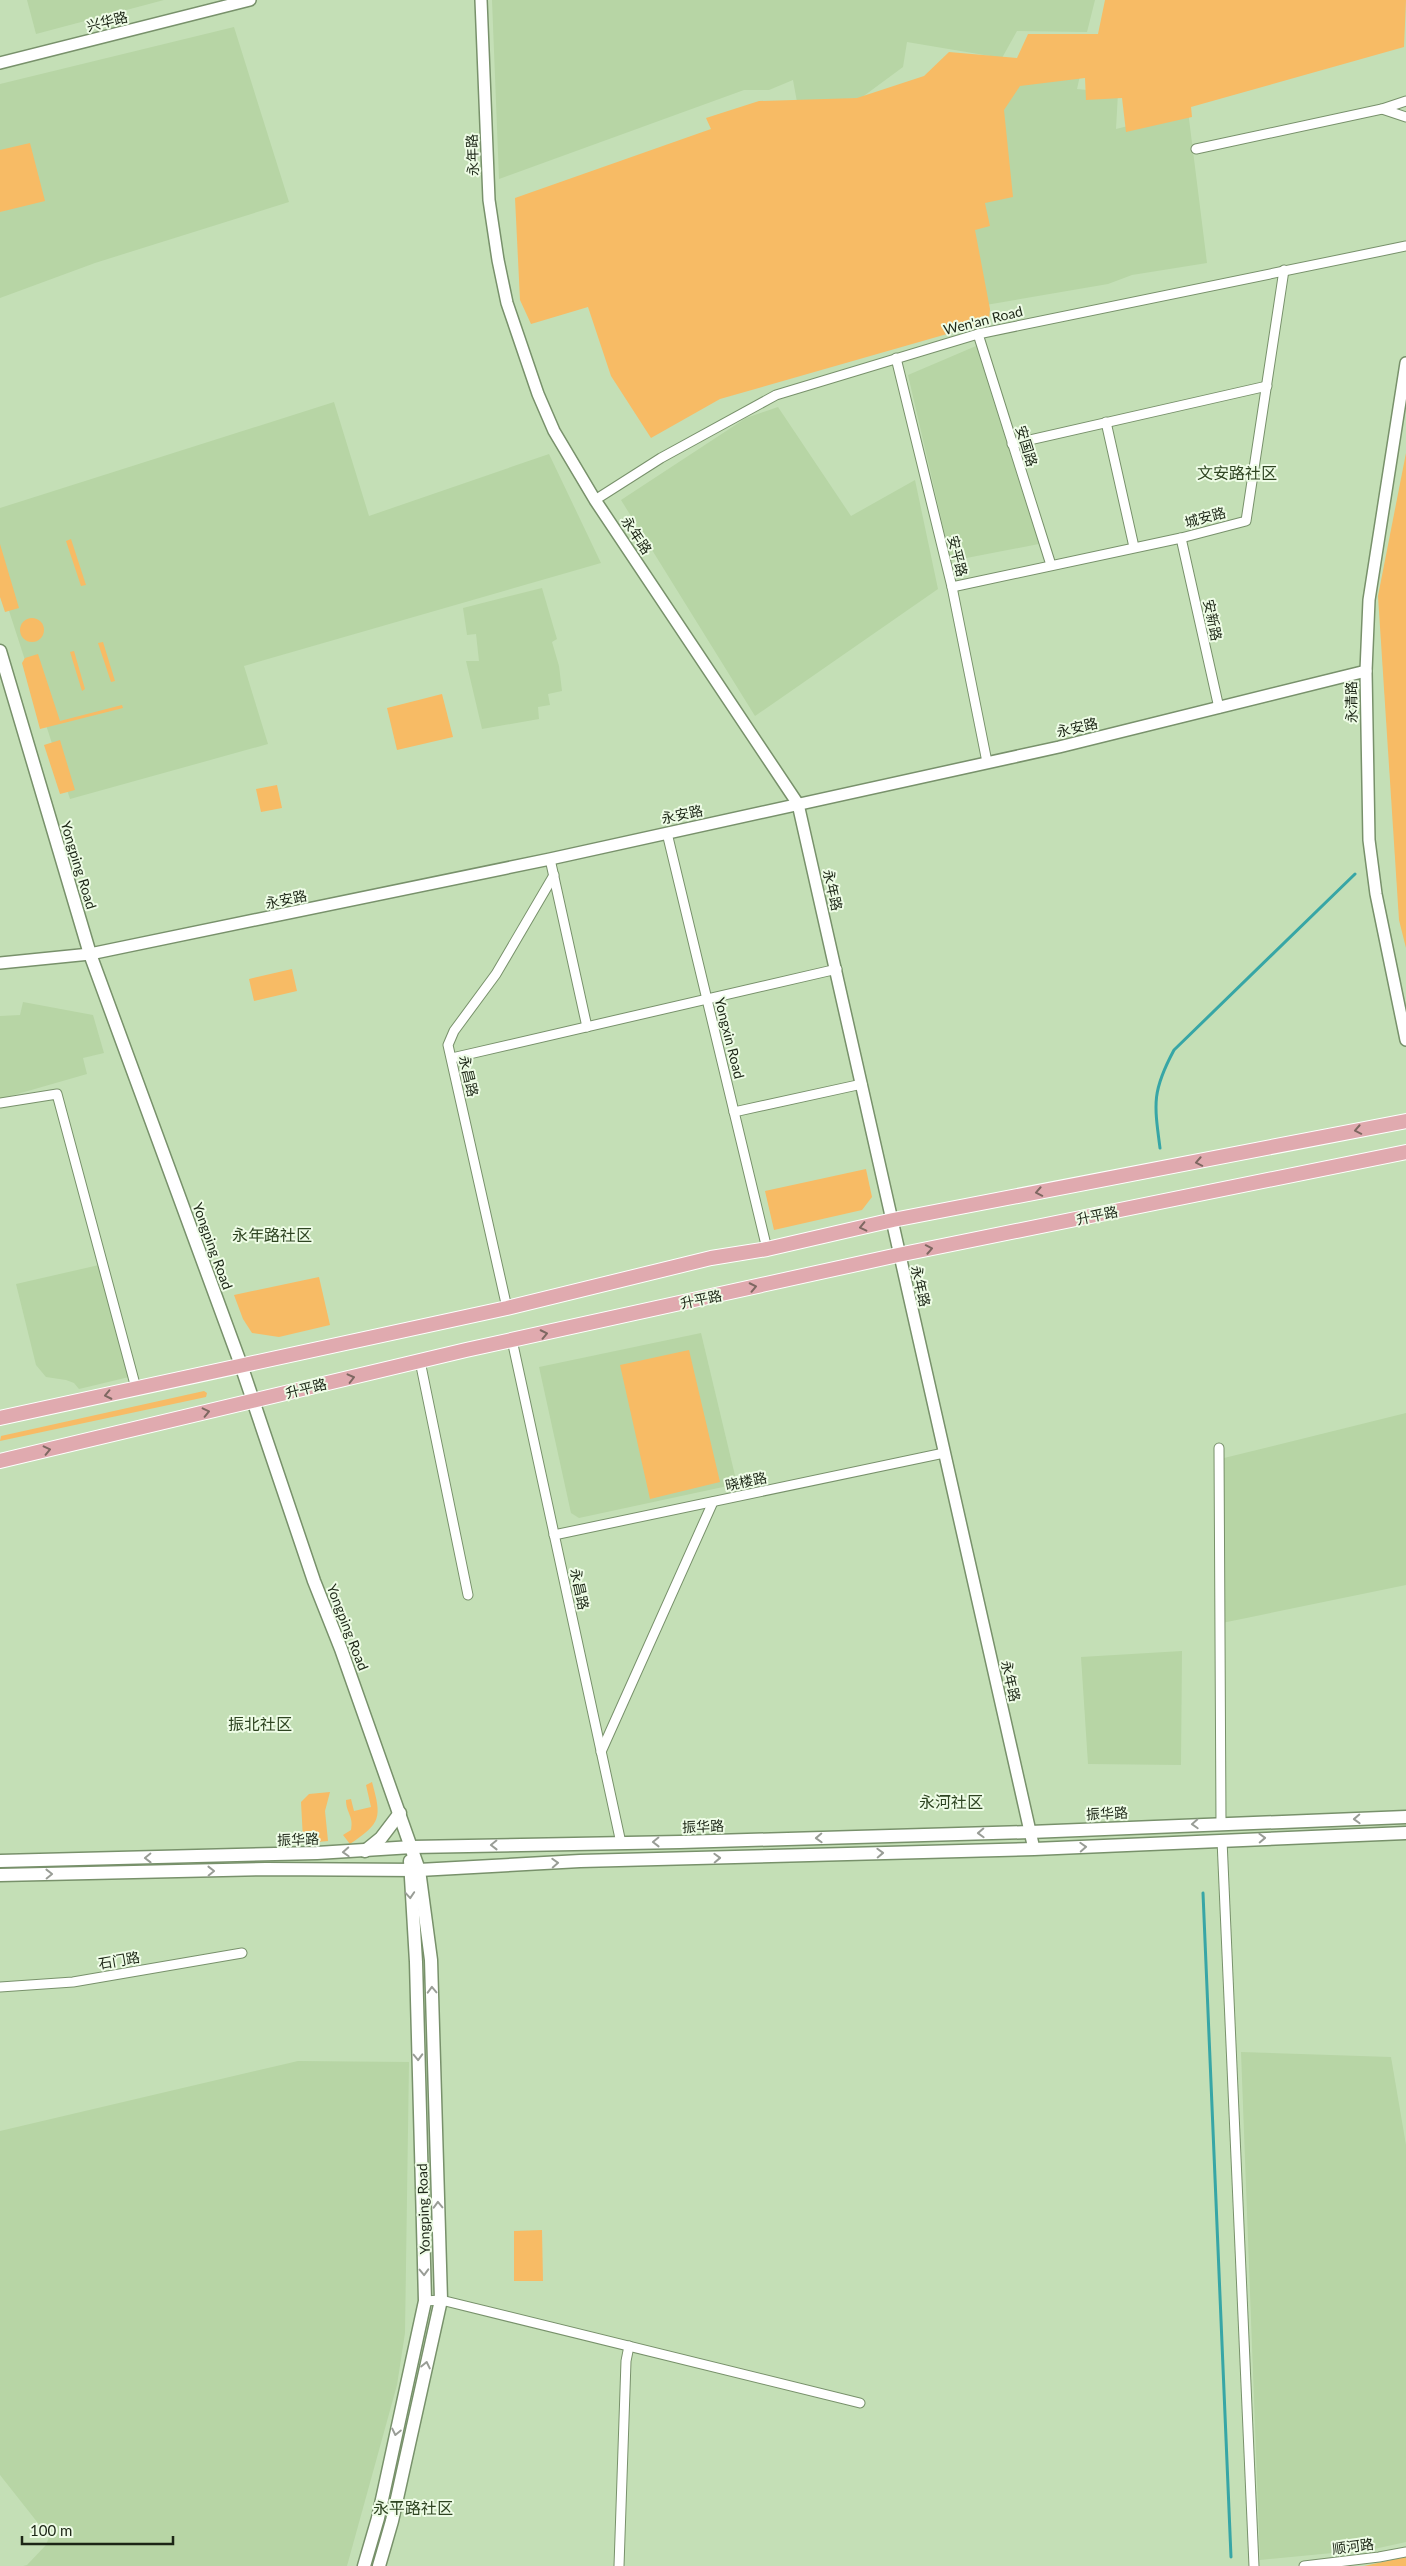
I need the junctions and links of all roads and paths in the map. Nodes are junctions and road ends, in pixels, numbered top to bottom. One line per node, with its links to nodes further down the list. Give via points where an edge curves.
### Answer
1 (250, 0): 3 (street, 兴华路)
2 (481, 0): 16 (street, 永年路, via 489,200 507,303 554,431)
3 (0, 63)
4 (1406, 101): 5 (street)
5 (1382, 109): 6 (street); 7 (street)
6 (1406, 117)
7 (1196, 149)
8 (1406, 246): 9 (street, Wen'an Road)
9 (1284, 270): 10 (street, Wen'an Road); 13 (street, 城安路)
10 (978, 334): 11 (street, Wen'an Road); 15 (street, 安国路)
11 (896, 358): 16 (street, Wen'an Road, via 776,395 661,458); 20 (street, 安平路)
12 (1406, 363): 22 (street, 永清路, via 1369,600)
13 (1266, 386): 14 (street); 17 (street, 城安路, via 1246,521)
14 (1106, 422): 15 (street); 18 (street)
15 (1012, 444): 19 (street, 安国路)
16 (595, 500): 25 (street, 永年路)
17 (1181, 538): 18 (street, 城安路); 23 (street, 安新路)
18 (1134, 547): 19 (street, 城安路)
19 (1050, 565): 20 (street, 城安路)
20 (952, 588): 24 (street, 安平路)
21 (0, 651): 29 (main road, Yongping Road)
22 (1366, 671): 23 (street, 永安路); 34 (street, 永清路, via 1370,840 1376,894)
23 (1219, 708): 24 (street, 永安路)
24 (987, 762): 25 (street, 永安路)
25 (798, 804): 26 (street, 永安路); 31 (street, 永年路)
26 (667, 833): 27 (street, 永安路); 32 (street, Yongxin Road)
27 (550, 859): 28 (street); 29 (street, 永安路)
28 (554, 875): 33 (street); 35 (street, 永昌路, via 496,974 454,1031 448,1045)
29 (90, 954): 30 (street, 永安路); 47 (main road, Yongping Road)
30 (0, 963)
31 (837, 969): 32 (street); 36 (street, 永年路)
32 (706, 999): 33 (street); 38 (street, Yongxin Road)
33 (587, 1027): 35 (street)
34 (1406, 1040)
35 (452, 1058): 44 (street, 永昌路)
36 (862, 1084): 38 (street); 41 (street, 永年路)
37 (0, 1103): 48 (street, via 58,1094)
38 (734, 1112): 42 (street, Yongxin Road)
39 (1406, 1121): 41 (main road, one-way to 41)
40 (1406, 1152): 43 (main road, 升平路, one-way to 40)
41 (893, 1220): 42 (main road, one-way to 42); 43 (street, 永年路)
42 (767, 1249): 44 (main road, via 711,1258)
43 (898, 1255): 45 (main road, 升平路, one-way to 43); 52 (street, 永年路)
44 (507, 1308): 47 (main road)
45 (512, 1340): 46 (main road, 升平路); 55 (street, 永昌路)
46 (420, 1361): 49 (main road, 升平路, one-way to 46); 56 (street)
47 (241, 1366): 48 (main road); 49 (main road, Yongping Road)
48 (136, 1388): 50 (main road, one-way to 50)
49 (253, 1401): 53 (main road, 升平路, one-way to 49); 58 (main road, Yongping Road, via 314,1581)
50 (0, 1418)
51 (1219, 1448): 60 (street)
52 (944, 1454): 54 (street, 晓楼路); 61 (street, 永年路)
53 (0, 1461)
54 (713, 1502): 55 (street, 晓楼路); 57 (street)
55 (554, 1535): 57 (street, 永昌路)
56 (468, 1595)
57 (601, 1752): 64 (street, 永昌路)
58 (400, 1814): 65 (main road, Yongping Road); 67 (main road)
59 (1406, 1817): 60 (main road, 振华路, one-way to 60)
60 (1221, 1823): 61 (main road, 振华路, one-way to 61)
61 (1030, 1832): 64 (main road, 振华路, one-way to 64); 66 (street, 永年路)
62 (1406, 1833): 63 (main road, one-way to 62)
63 (1222, 1840): 66 (main road, one-way to 63); 81 (street)
64 (621, 1842): 65 (main road, 振华路, one-way to 65)
65 (412, 1846): 67 (main road, 振华路); 69 (main road, Yongping Road)
66 (1034, 1849): 69 (main road, one-way to 66, via 580,1861)
67 (366, 1851): 68 (main road, 振华路, one-way to 68)
68 (0, 1861)
69 (414, 1870): 70 (main road, one-way to 69, via 266,1869); 73 (main road, Yongping Road, one-way to 69, via 431,1960); 74 (main road, Yongping Road, one-way to 74)
70 (0, 1875)
71 (242, 1953): 72 (street, 石门路, via 73,1982)
72 (0, 1987)
73 (441, 2300): 74 (street); 75 (street); 79 (main road, Yongping Road, one-way to 73)
74 (425, 2301): 78 (main road, Yongping Road, one-way to 78, via 378,2518)
75 (629, 2346): 76 (street); 80 (street)
76 (860, 2403)
77 (1406, 2552): 82 (street, 顺河路)
78 (364, 2566)
79 (379, 2566)
80 (619, 2566)
81 (1254, 2566)
82 (1304, 2566)

